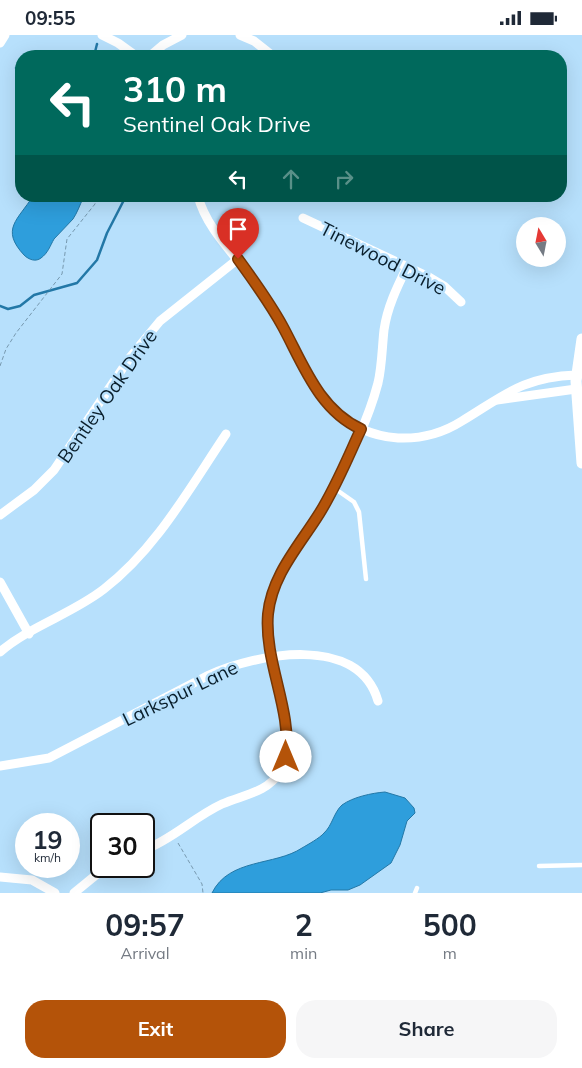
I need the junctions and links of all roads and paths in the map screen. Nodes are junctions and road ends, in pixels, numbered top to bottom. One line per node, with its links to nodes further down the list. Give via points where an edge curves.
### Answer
1 (5, 35): 5 (street)
2 (102, 35): 6 (street)
3 (182, 35): 7 (street)
4 (240, 35): 8 (street)
5 (0, 43)
6 (128, 50)
7 (157, 50)
8 (265, 50)
9 (96, 202): 16 (path, via 67,239 62,274 6,349)
10 (201, 202): 12 (street, via 212,225)
11 (303, 218): 13 (street, Tinewood Drive)
12 (238, 259): 20 (street, via 268,301 318,391 337,413); 24 (street, Bentley Oak Drive, via 160,321 131,356 54,470 34,490)
13 (407, 267): 14 (street, Tinewood Drive, via 444,286); 20 (street, via 387,313 379,380)
14 (461, 302)
15 (582, 339): 17 (street)
16 (0, 366)
17 (576, 375): 18 (street); 19 (street, via 540,379 509,390)
18 (576, 389): 19 (street); 22 (street)
19 (494, 401): 20 (street, via 445,430 423,436 388,437)
20 (361, 429): 23 (street)
21 (226, 435): 27 (street, via 138,559 91,599)
22 (582, 463)
23 (334, 488): 25 (lane, via 354,502 359,513); 29 (street, via 275,587 268,614)
24 (0, 515)
25 (366, 579)
26 (0, 582): 27 (street)
27 (29, 634): 28 (street)
28 (0, 653)
29 (271, 656): 30 (street, Larkspur Lane, via 309,655 337,661 361,675); 31 (street, Larkspur Lane, via 217,672 49,759); 32 (street, via 287,739 286,757 279,774 266,787 215,808)
30 (378, 701)
31 (0, 766)
32 (174, 835): 33 (street); 40 (path, via 202,884)
33 (155, 844)
34 (582, 865): 35 (lane)
35 (539, 866)
36 (0, 877): 38 (street, via 32,880)
37 (92, 878): 39 (street)
38 (55, 893)
39 (74, 893)
40 (203, 893)

